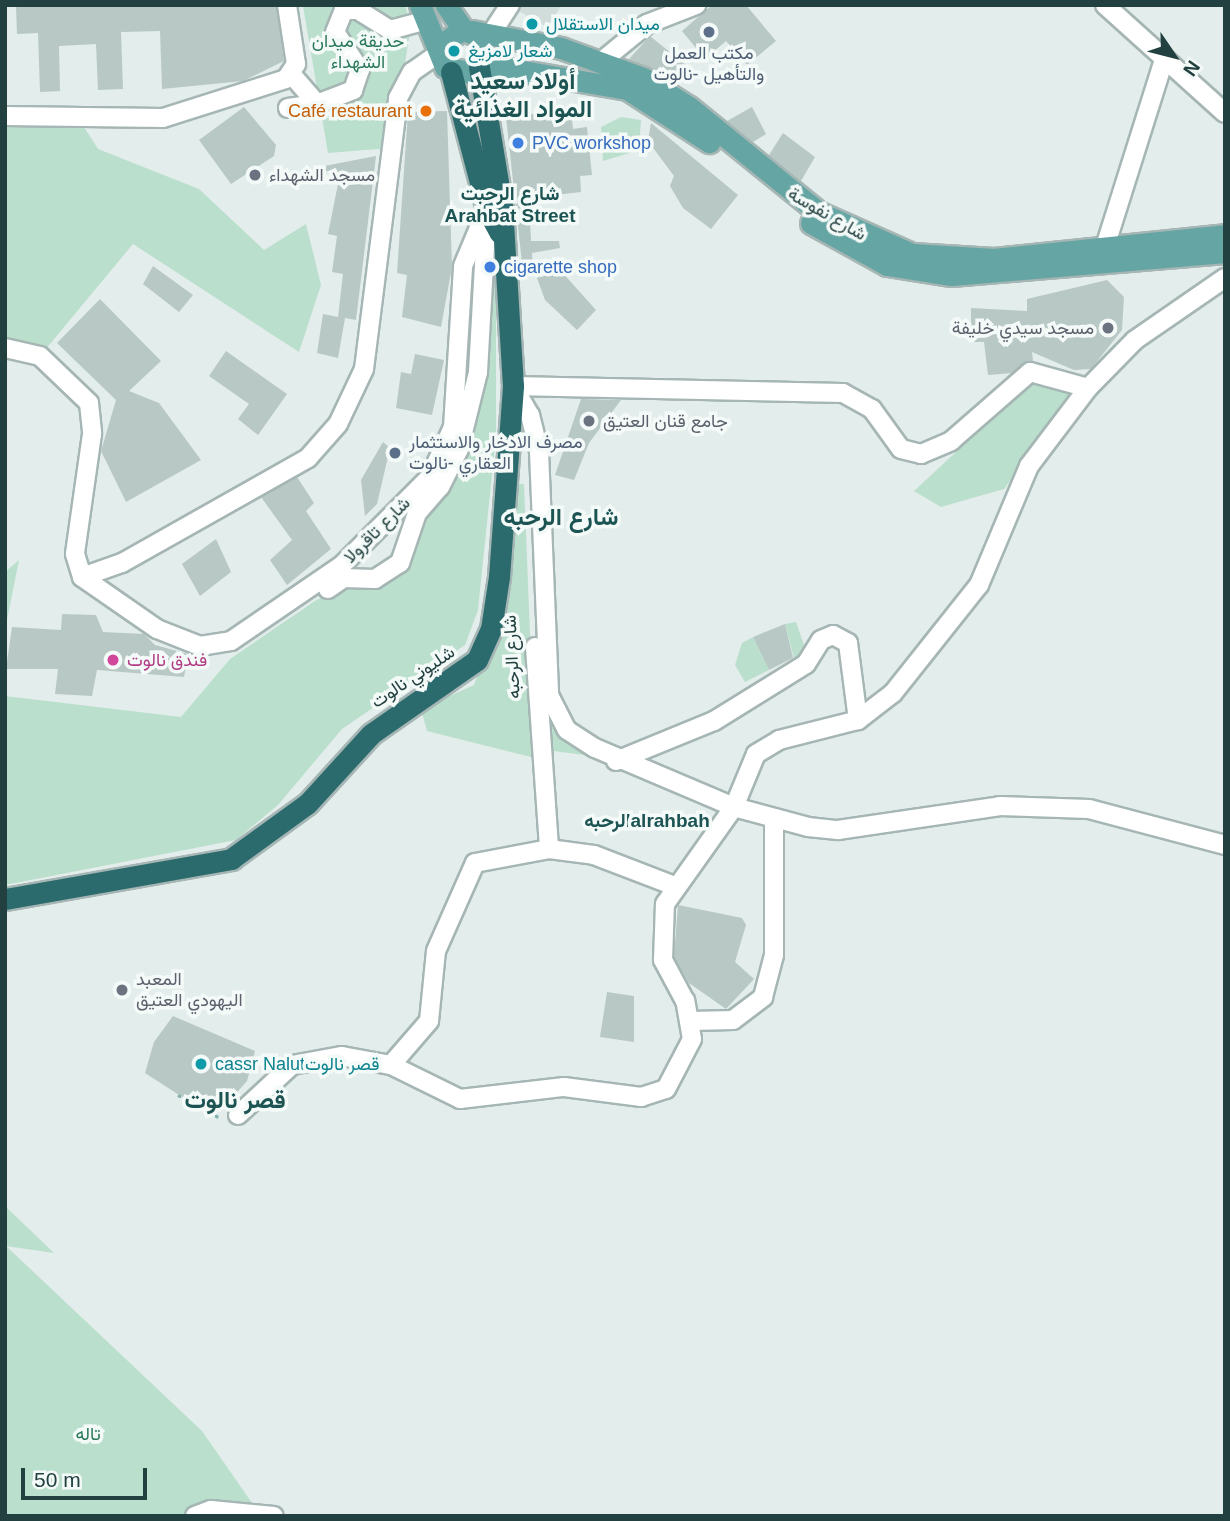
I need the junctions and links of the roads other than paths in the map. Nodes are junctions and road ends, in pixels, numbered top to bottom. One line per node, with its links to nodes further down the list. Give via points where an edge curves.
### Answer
1 (287, 5): 13 (street)
2 (446, 5): 7 (main road)
3 (510, 5): 7 (street)
4 (696, 5): 10 (street, via 648,24)
5 (1105, 5): 9 (street)
6 (423, 12): 8 (main road); 14 (street, via 390,30 358,10 344,10 335,32 360,76 348,94)
7 (475, 31): 8 (main road); 10 (main road, شارع نفوسة); 11 (main road, via 484,46)
8 (440, 49): 12 (main road); 28 (street, via 412,72 398,98 364,369 338,424 308,458 122,563)
9 (1164, 60): 16 (street); 21 (street)
10 (602, 61): 21 (main road, شارع نفوسة, via 689,107 776,184 883,245 951,260)
11 (480, 66): 12 (main road); 20 (highway); 22 (main road, شارع نفوسة, via 627,89 690,127 844,245 887,265 998,274)
12 (452, 72): 18 (highway)
13 (292, 75): 14 (street); 17 (street, via 163,118)
14 (317, 104): 15 (street)
15 (288, 108)
16 (1225, 113)
17 (5, 116)
18 (487, 209): 20 (highway); 29 (street, شارع تاقرولا, via 463,266 453,427 430,477 341,566); 29 (street, via 476,382 459,449 440,487 417,513 400,563 375,579 344,578 232,655)
19 (1225, 235): 21 (main road, شارع نفوسة)
20 (504, 241): 25 (highway, شليوني نالوت)
21 (1105, 247)
22 (1225, 252)
23 (1225, 278): 26 (street, via 1135,340)
24 (5, 348): 28 (street, via 40,356 89,403 92,434 75,554)
25 (513, 386): 26 (street, via 843,393 872,409 901,449 920,454 951,441 1030,372); 27 (street, via 530,415); 37 (highway, شليوني نالوت, via 499,578 491,629 477,660 371,734 308,803 231,859)
26 (1088, 388): 30 (street, via 1029,466 979,584 893,693)
27 (539, 464): 31 (street, via 549,695 567,730); 35 (street, شارع الرحبه, via 528,489)
28 (82, 577): 29 (street, شارع تاقرولا, via 157,629 200,646)
29 (230, 641)
30 (858, 720): 31 (street, via 849,643 832,635 821,640 806,664 714,721); 32 (street, via 766,745 749,765)
31 (616, 761): 32 (street)
32 (734, 807): 33 (street); 36 (street)
33 (774, 820): 34 (street, via 838,830 1000,806 1088,809); 38 (street, via 774,954 763,997 733,1020)
34 (1225, 845)
35 (549, 849): 36 (street, via 594,855); 39 (street, via 483,858 468,870 436,951 429,1021)
36 (672, 885): 38 (street, via 660,940)
37 (5, 900)
38 (691, 1021): 39 (street, via 688,1056 655,1096 564,1087 503,1094 441,1094)
39 (391, 1065): 40 (street, via 342,1056 292,1065)
40 (237, 1115)
41 (195, 1516): 42 (street, via 211,1510)
42 (274, 1516)

